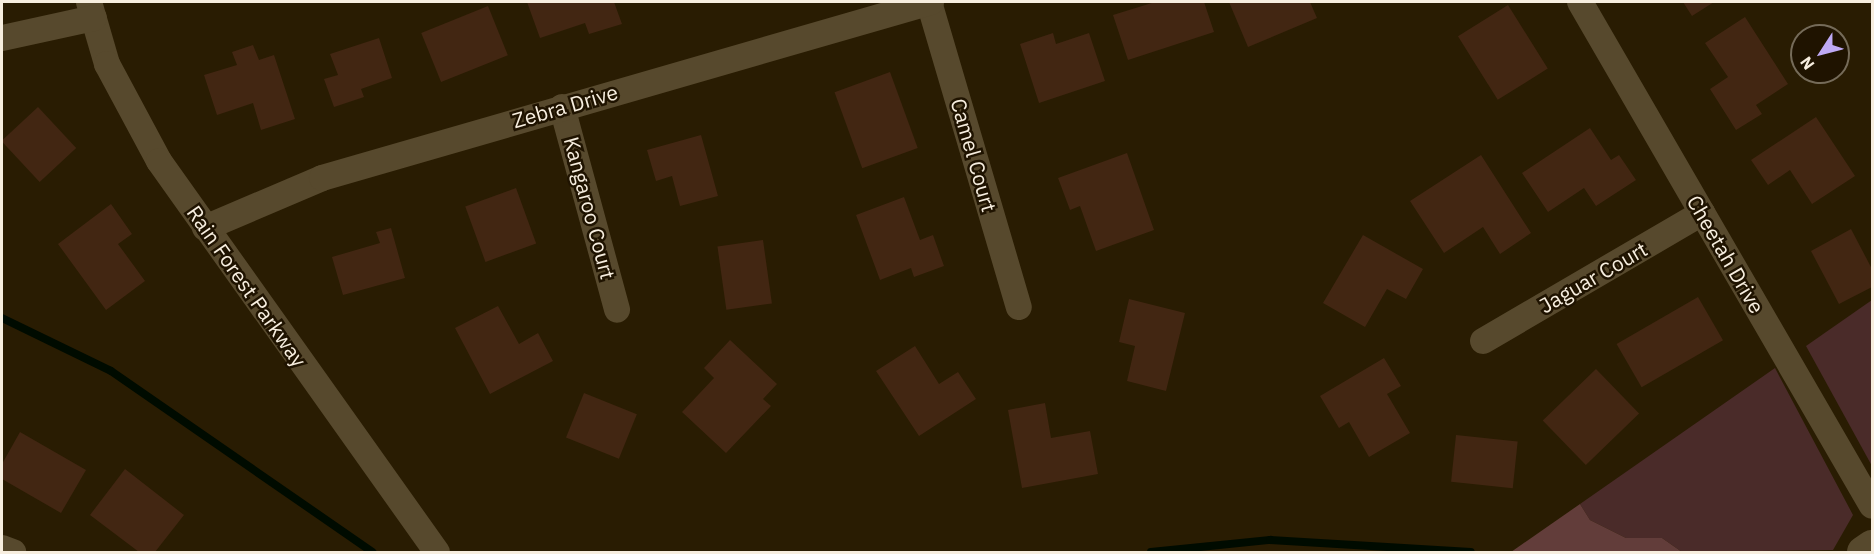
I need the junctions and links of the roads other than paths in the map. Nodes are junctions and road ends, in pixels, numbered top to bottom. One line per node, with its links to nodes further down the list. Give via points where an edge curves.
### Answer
1 (930, 2): 5 (street, Zebra Drive); 8 (street, Camel Court)
2 (1580, 2): 6 (street, Cheetah Drive)
3 (91, 10): 4 (street); 7 (street, Rain Forest Parkway, via 132,116)
4 (2, 38)
5 (562, 107): 7 (street, Zebra Drive, via 322,178); 9 (street, Kangaroo Court)
6 (1702, 213): 10 (street, Jaguar Court); 11 (street, Cheetah Drive)
7 (205, 228): 15 (street, Rain Forest Parkway)
8 (1019, 308)
9 (617, 310)
10 (1483, 341)
11 (1872, 506)
12 (1872, 546): 16 (street)
13 (2, 548): 14 (street)
14 (13, 552)
15 (437, 552)
16 (1863, 552)

